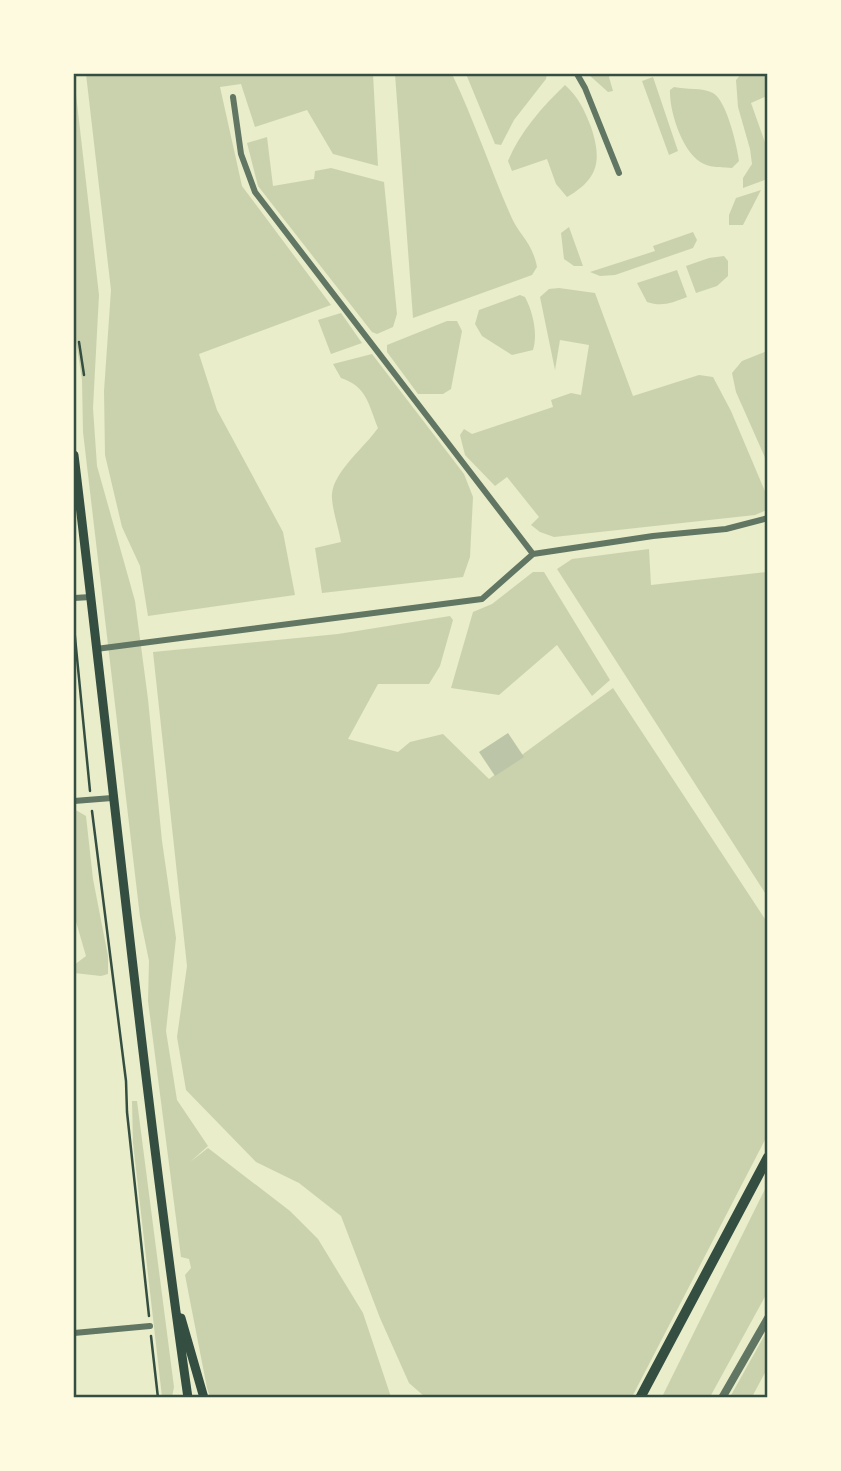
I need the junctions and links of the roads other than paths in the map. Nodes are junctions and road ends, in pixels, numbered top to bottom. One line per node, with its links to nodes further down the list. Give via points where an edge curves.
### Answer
1 (577, 74): 3 (street)
2 (233, 97): 6 (street, via 241,154 255,192)
3 (619, 173)
4 (74, 455): 7 (main road)
5 (768, 518): 6 (street, via 726,529)
6 (533, 554): 9 (street, via 482,599)
7 (91, 597): 8 (street); 9 (main road)
8 (74, 598)
9 (96, 649): 10 (main road)
10 (112, 798): 11 (street); 13 (main road)
11 (74, 801)
12 (768, 1157): 19 (highway)
13 (172, 1286): 17 (main road); 18 (main road)
14 (768, 1318): 20 (street)
15 (150, 1326): 16 (street)
16 (74, 1333)
17 (188, 1398)
18 (204, 1398)
19 (640, 1398)
20 (722, 1398)

